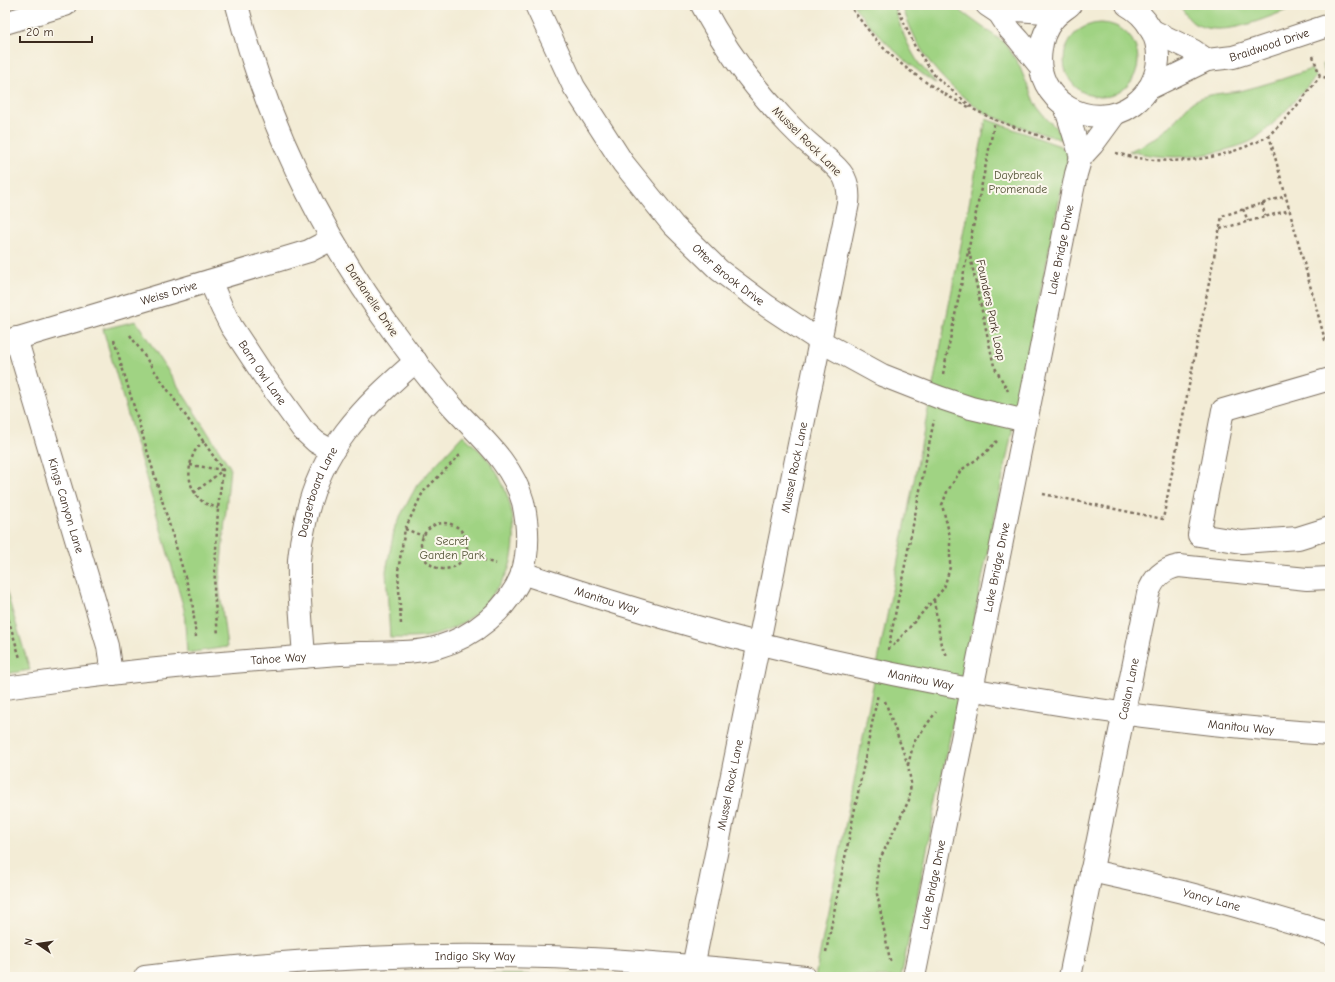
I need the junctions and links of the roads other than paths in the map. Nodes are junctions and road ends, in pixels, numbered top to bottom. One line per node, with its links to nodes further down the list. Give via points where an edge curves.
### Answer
1 (65, 5): 8 (street)
2 (236, 5): 17 (street, Dardanelle Drive, via 263,91 282,139)
3 (536, 5): 20 (street, Otter Brook Drive, via 574,87 623,163 673,225 719,270)
4 (702, 5): 20 (street, Mussel Rock Lane, via 734,57 757,88 781,116 837,169 847,184 848,203)
5 (1127, 5): 10 (street, via 1144,18)
6 (993, 9): 7 (street); 12 (street)
7 (1065, 9): 12 (street, via 1051,21 1045,32 1041,43)
8 (5, 23)
9 (1330, 26): 11 (street, Braidwood Drive, via 1233,57)
10 (1152, 30): 11 (street); 13 (street, via 1156,41 1158,66)
11 (1207, 60): 13 (street, Braidwood Drive)
12 (1040, 66): 14 (street, via 1049,89)
13 (1148, 90): 15 (street, via 1128,109)
14 (1065, 106): 15 (street, via 1077,113 1090,116); 16 (street, Lake Bridge Drive)
15 (1116, 114): 16 (street)
16 (1080, 157): 23 (street, Lake Bridge Drive)
17 (332, 239): 18 (street, Weiss Drive, via 309,251); 21 (street, Dardanelle Drive, via 371,302)
18 (210, 281): 19 (street, Weiss Drive); 24 (street, Barn Owl Lane, via 231,326 266,379 303,430 316,442)
19 (10, 340): 30 (street, Kings Canyon Lane, via 108,646)
20 (820, 341): 23 (street, Otter Brook Drive, via 882,375 931,395); 28 (street, Mussel Rock Lane)
21 (416, 361): 24 (street, Daggerboard Lane, via 362,412); 26 (street, Dardanelle Drive, via 452,406 496,452 516,484 522,501 527,538)
22 (1330, 379): 25 (street, via 1223,410 1200,535 1242,542 1298,538)
23 (1026, 421): 32 (street, Lake Bridge Drive)
24 (332, 451): 29 (street, Daggerboard Lane, via 313,492 302,536 299,580)
25 (1330, 528)
26 (522, 573): 28 (street, Manitou Way, via 623,605); 29 (street, Tahoe Way, via 507,600 490,618 458,640 422,651)
27 (1330, 578): 33 (street, Caslan Lane, via 1307,579 1179,566 1160,574 1152,583 1148,594)
28 (759, 643): 32 (street, Manitou Way); 38 (street, Mussel Rock Lane)
29 (304, 657): 30 (street, Tahoe Way, via 178,666)
30 (112, 674): 31 (street, Tahoe Way)
31 (5, 688)
32 (972, 689): 33 (street, Manitou Way); 39 (street, Lake Bridge Drive)
33 (1123, 713): 34 (street, Manitou Way); 35 (street, Caslan Lane)
34 (1330, 734)
35 (1091, 871): 36 (street, Yancy Lane, via 1220,902); 42 (street, Caslan Lane)
36 (1330, 934)
37 (349, 968): 38 (street, Indigo Sky Way, via 436,956 609,960); 40 (street, Indigo Sky Way, via 262,965)
38 (692, 971): 41 (street, Indigo Sky Way)
39 (904, 972)
40 (145, 977)
41 (806, 977)
42 (1070, 977)

